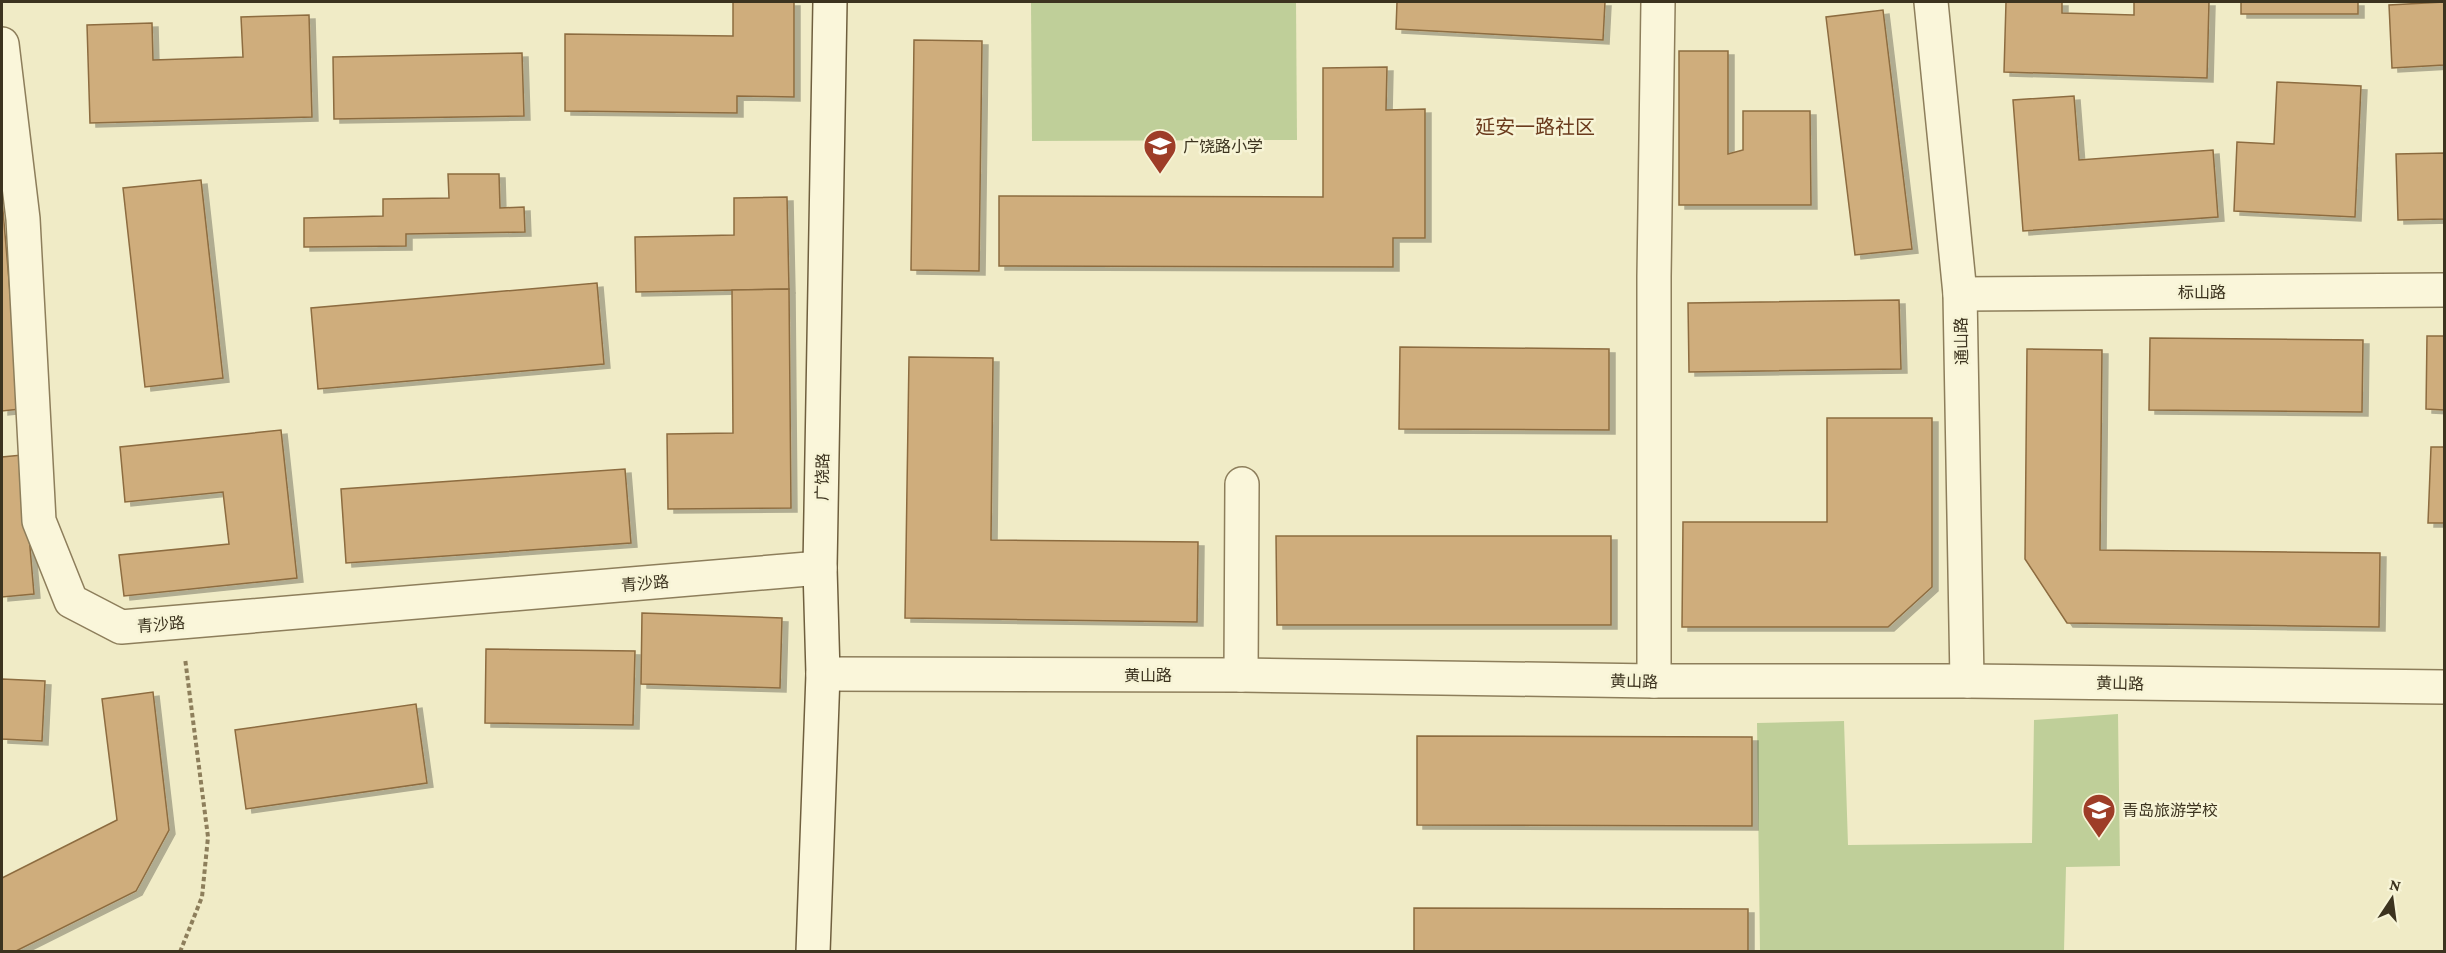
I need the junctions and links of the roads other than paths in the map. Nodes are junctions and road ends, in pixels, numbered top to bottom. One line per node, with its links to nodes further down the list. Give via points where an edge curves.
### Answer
1 (830, 2): 8 (street, 广饶路)
2 (1658, 2): 11 (street)
3 (1931, 2): 6 (street, 通山路)
4 (2, 44): 8 (street, 青沙路, via 23,219 39,521 71,601 121,627)
5 (2445, 290): 6 (street, 标山路)
6 (1960, 294): 12 (street, 通山路)
7 (1242, 484): 10 (street)
8 (820, 568): 9 (street, 广饶路)
9 (823, 674): 10 (street, 黄山路); 14 (street, 广饶路)
10 (1241, 675): 11 (street, 黄山路)
11 (1654, 681): 12 (street, 黄山路)
12 (1967, 681): 13 (street, 黄山路)
13 (2445, 687)
14 (813, 951)

